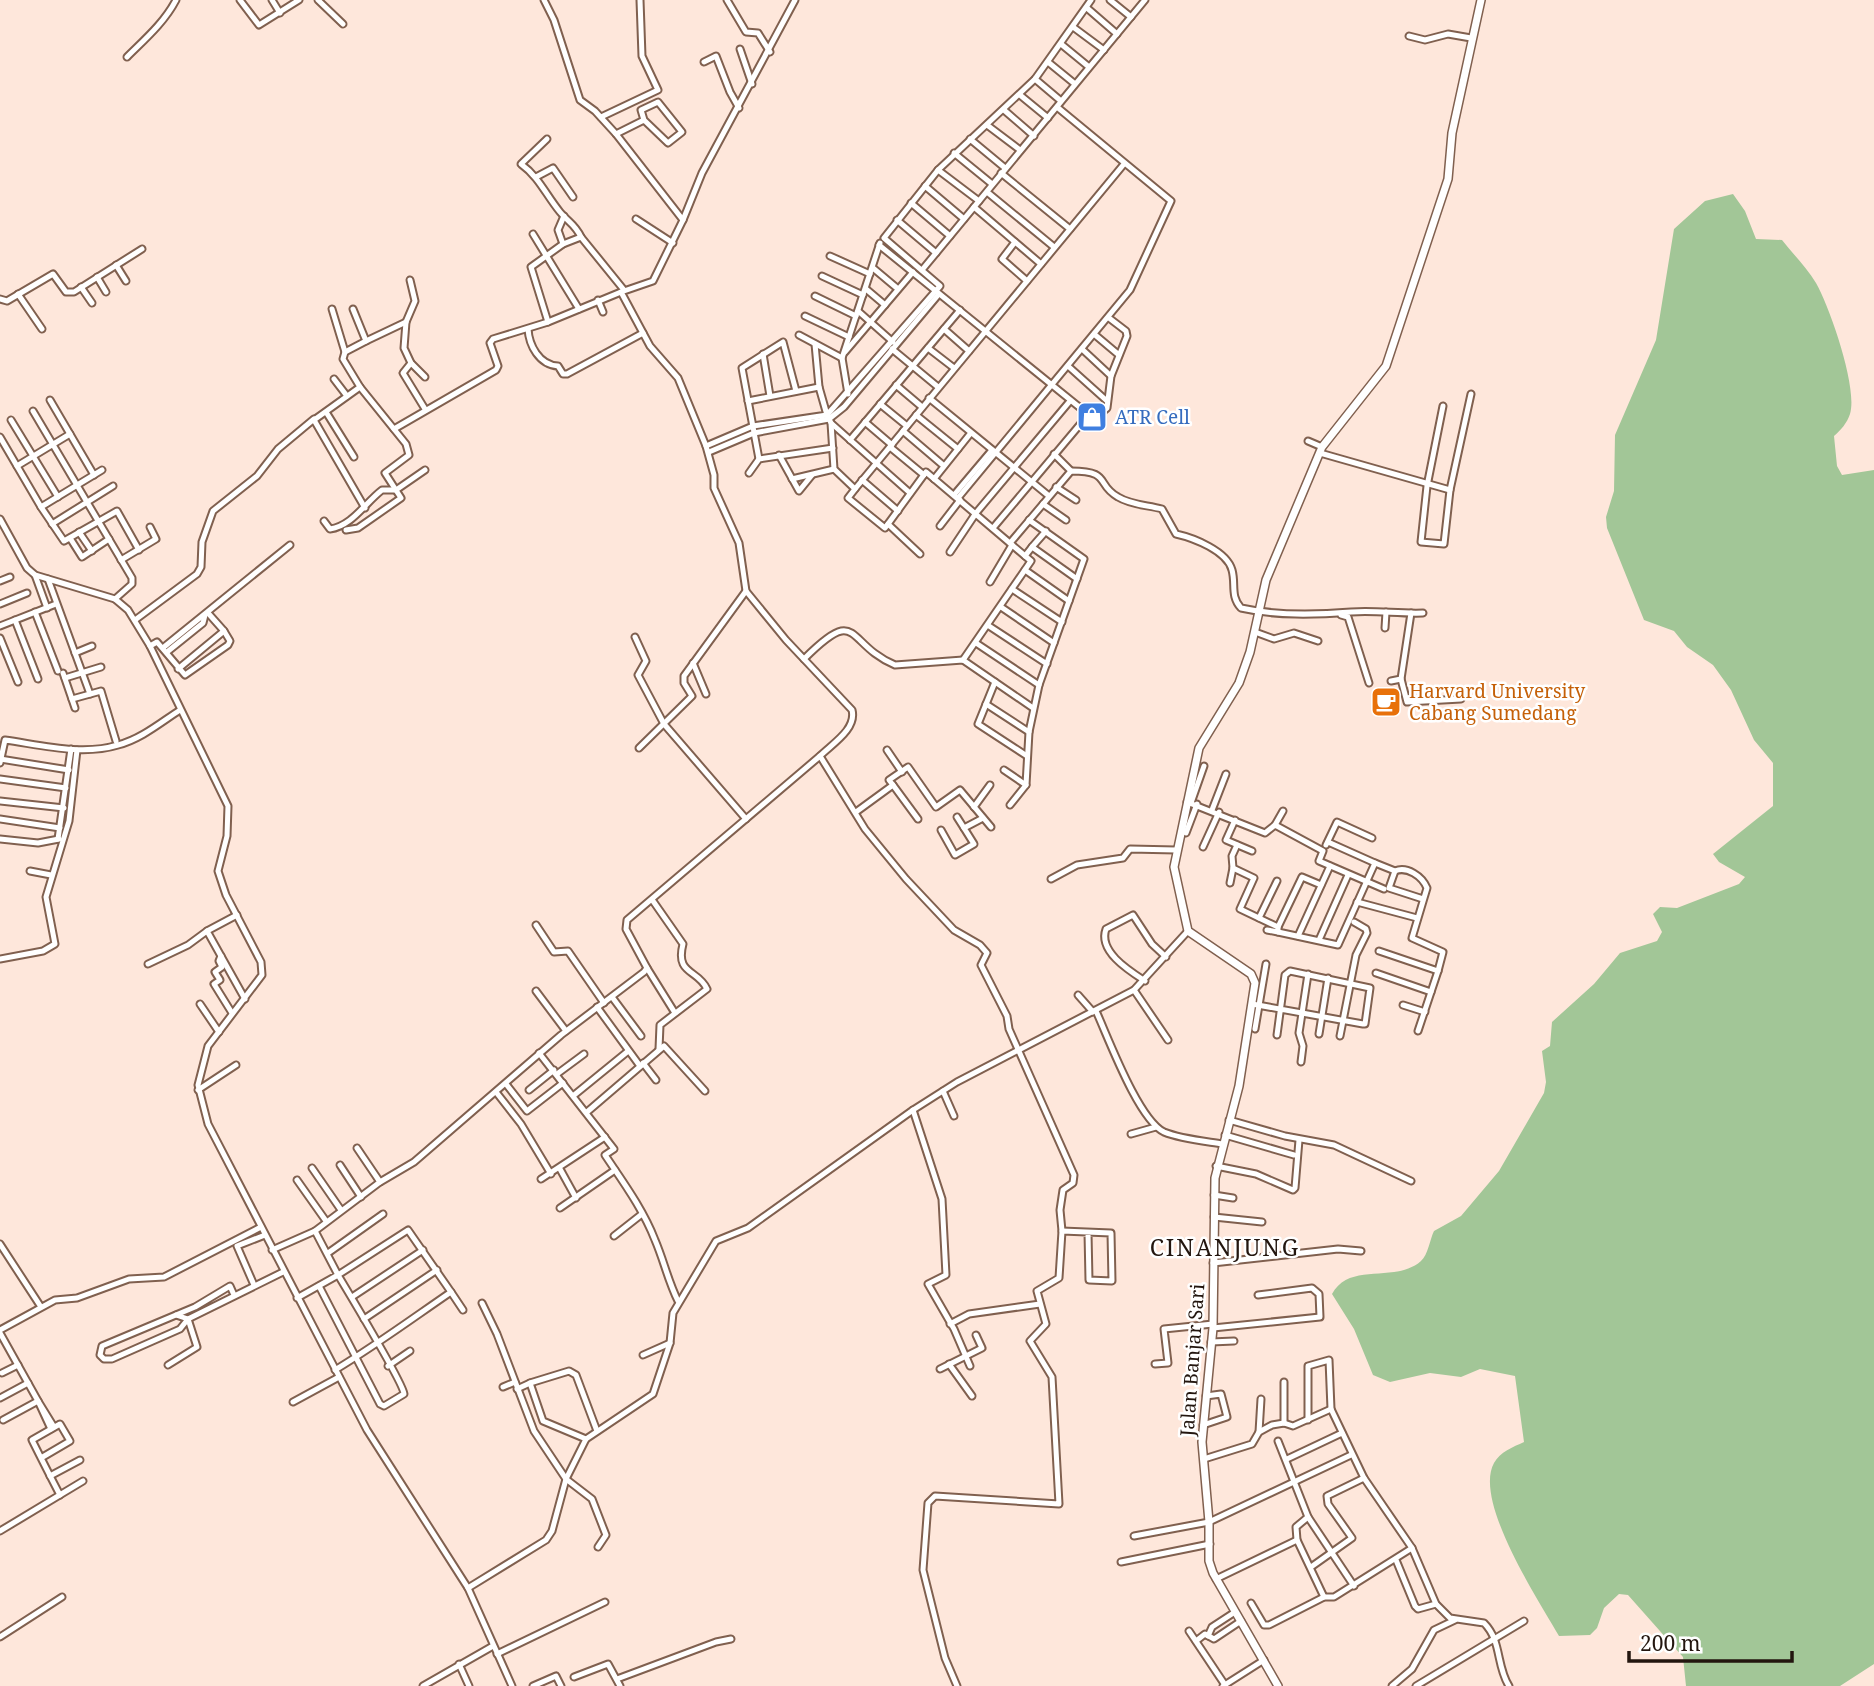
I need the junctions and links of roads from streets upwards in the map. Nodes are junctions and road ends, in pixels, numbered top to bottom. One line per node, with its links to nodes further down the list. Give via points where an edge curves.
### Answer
1 (176, 0): 26 (street, via 152,34)
2 (240, 0): 15 (street, via 258,25)
3 (272, 0): 15 (street)
4 (299, 0): 15 (street)
5 (318, 0): 17 (street)
6 (544, 0): 38 (street, via 580,100)
7 (640, 0): 38 (street, via 642,56 658,90)
8 (727, 0): 25 (street, via 746,32 758,33)
9 (795, 0): 25 (street)
10 (1091, 0): 14 (street)
11 (1110, 0): 16 (street)
12 (1145, 0): 16 (street)
13 (1481, 0): 21 (street)
14 (1087, 8): 18 (street); 19 (street)
15 (280, 13)
16 (1131, 17): 19 (street)
17 (343, 24)
18 (1073, 27): 22 (street); 24 (street)
19 (1117, 34): 24 (street)
20 (1409, 36): 21 (street)
21 (1471, 38): 178 (street, via 1448,179 1388,361)
22 (1061, 44): 28 (street); 29 (street)
23 (740, 49): 31 (street)
24 (1104, 50): 29 (street)
25 (770, 52): 31 (street)
26 (127, 57)
27 (704, 62): 36 (street, via 716,56)
28 (1048, 62): 30 (street); 32 (street)
29 (1088, 66): 32 (street)
30 (1035, 79): 33 (street); 34 (street)
31 (752, 84): 36 (street)
32 (1075, 84): 34 (street)
33 (1020, 95): 37 (street); 39 (street)
34 (1061, 101): 35 (street)
35 (1057, 107): 39 (street); 48 (street)
36 (739, 108): 62 (street, via 702,173)
37 (1004, 110): 41 (street); 43 (street)
38 (601, 117): 42 (street)
39 (1048, 118): 43 (street)
40 (644, 120): 40 (street, via 668,142 682,132 658,102 641,110); 42 (street)
41 (988, 125): 45 (street); 46 (street)
42 (616, 134): 62 (street)
43 (1034, 136): 46 (street)
44 (547, 139): 51 (street, via 521,164)
45 (970, 139): 47 (street); 50 (street)
46 (1020, 150): 50 (street)
47 (954, 153): 49 (street); 52 (street)
48 (1124, 164): 64 (street); 107 (street, via 1171,201 1130,290)
49 (938, 170): 53 (street); 56 (street)
50 (1003, 170): 52 (street); 64 (street)
51 (536, 177): 55 (street, via 553,168); 59 (street)
52 (992, 184): 54 (street)
53 (925, 186): 57 (street); 61 (street)
54 (987, 192): 56 (street); 73 (street)
55 (573, 197)
56 (979, 201): 58 (street)
57 (911, 203): 63 (street); 66 (street)
58 (974, 207): 61 (street); 69 (street)
59 (564, 216): 67 (street, via 574,222); 71 (street, via 558,230)
60 (636, 219): 70 (street)
61 (964, 219): 66 (street)
62 (683, 220): 70 (street)
63 (897, 220): 68 (street); 75 (street)
64 (1070, 229): 73 (street)
65 (533, 234): 76 (street)
66 (950, 236): 75 (street)
67 (581, 237): 71 (street); 90 (street)
68 (884, 238): 72 (street); 80 (street)
69 (1015, 242): 78 (street); 87 (street, via 1002,259)
70 (673, 243): 90 (street, via 653,281)
71 (563, 244): 76 (street)
72 (879, 245): 81 (street); 82 (street)
73 (1055, 247): 78 (street)
74 (142, 248): 79 (street)
75 (936, 253): 80 (street)
76 (547, 256): 102 (street); 109 (street, via 531,267)
77 (830, 256): 81 (street)
78 (1041, 264): 87 (street)
79 (116, 265): 84 (street); 86 (street)
80 (922, 270): 93 (street, via 940,284)
81 (871, 271): 89 (street); 92 (street)
82 (913, 272): 89 (street); 93 (street)
83 (822, 276): 92 (street)
84 (97, 277): 88 (street); 91 (street)
85 (410, 280): 108 (street, via 415,301)
86 (126, 281)
87 (1027, 281): 114 (street)
88 (81, 287): 94 (street, via 66,292 55,276 49,275); 98 (street)
89 (898, 289): 99 (street)
90 (623, 291): 97 (street); 115 (street)
91 (106, 292)
92 (865, 292): 99 (street); 105 (street)
93 (937, 292): 103 (street); 120 (street); 123 (street)
94 (18, 294): 96 (street, via 6,301); 111 (street)
95 (815, 296): 105 (street)
96 (0, 299)
97 (598, 300): 102 (street); 104 (street)
98 (92, 303)
99 (886, 304): 110 (street)
100 (332, 309): 126 (street)
101 (353, 309): 119 (street)
102 (579, 309): 109 (street)
103 (960, 310): 113 (street); 114 (street)
104 (603, 312)
105 (857, 313): 110 (street); 118 (street)
106 (805, 317): 118 (street)
107 (1108, 318): 116 (street); 129 (street, via 1127,334)
108 (406, 322): 119 (street); 130 (street, via 404,348)
109 (548, 322): 112 (street)
110 (872, 322): 120 (street); 128 (street)
111 (42, 329)
112 (528, 329): 115 (street, via 534,351 563,374 583,369); 155 (street, via 491,340 496,370)
113 (944, 330): 122 (street); 125 (street)
114 (987, 331): 125 (street); 137 (street)
115 (643, 333): 176 (street, via 678,378)
116 (1094, 334): 124 (street); 129 (street)
117 (799, 335): 121 (street)
118 (849, 337): 128 (street)
119 (366, 341): 126 (street)
120 (893, 341): 143 (street)
121 (815, 344): 128 (street); 140 (street)
122 (928, 348): 131 (street); 133 (street)
123 (892, 349): 131 (street); 161 (street)
124 (1082, 349): 132 (street); 134 (street)
125 (969, 351): 133 (street)
126 (345, 352): 139 (street, via 345,366)
127 (763, 354): 142 (street, via 783,342); 146 (street); 149 (street, via 742,368)
128 (844, 355): 143 (street)
129 (1119, 355): 134 (street)
130 (411, 363): 135 (street); 155 (street, via 403,373)
131 (912, 365): 138 (street); 141 (street)
132 (1068, 366): 137 (street); 151 (street)
133 (954, 369): 141 (street)
134 (1111, 376): 151 (street)
135 (425, 377)
136 (334, 379): 145 (street)
137 (1052, 384): 150 (street); 179 (street)
138 (896, 385): 152 (street); 153 (street)
139 (360, 387): 145 (street); 166 (street)
140 (819, 387): 142 (street); 161 (street)
141 (938, 387): 147 (street)
142 (796, 391): 146 (street)
143 (848, 394): 161 (street)
144 (1471, 394): 207 (street)
145 (347, 396): 157 (street)
146 (770, 396): 149 (street)
147 (929, 398): 153 (street); 169 (street)
148 (50, 400): 168 (street)
149 (748, 401): 164 (street)
150 (1070, 401): 159 (street); 188 (street)
151 (1107, 401): 159 (street, via 1107,408 1096,419)
152 (880, 404): 163 (street); 165 (street)
153 (922, 407): 158 (street)
154 (1443, 407): 203 (street)
155 (425, 409): 166 (street)
156 (33, 411): 173 (street)
157 (326, 412): 160 (street); 183 (street)
158 (916, 415): 165 (street); 177 (street)
159 (1088, 415): 180 (street)
160 (314, 419): 216 (street); 267 (street, via 278,449 257,476 213,511 197,574)
161 (829, 419): 164 (street); 167 (street); 171 (street); 175 (street)
162 (11, 420): 182 (street)
163 (865, 422): 171 (street); 174 (street)
164 (753, 426): 167 (street); 176 (street)
165 (905, 428): 174 (street); 187 (street)
166 (394, 429): 206 (street, via 409,455 385,473)
167 (754, 433): 176 (street); 184 (street)
168 (70, 434): 173 (street); 194 (street)
169 (970, 434): 177 (street); 179 (street)
170 (0, 437): 186 (street)
171 (850, 440): 185 (street)
172 (1308, 441): 178 (street)
173 (52, 445): 182 (street); 201 (street)
174 (891, 446): 185 (street); 196 (street)
175 (833, 447): 181 (street); 189 (street)
176 (707, 449): 251 (street, via 714,488 739,543)
177 (958, 449): 187 (street)
178 (1321, 450): 203 (street); 260 (street, via 1266,580)
179 (994, 452): 188 (street); 211 (street)
180 (1054, 454): 192 (street); 200 (street)
181 (779, 455): 184 (street); 197 (street)
182 (33, 456): 186 (street); 210 (street)
183 (354, 457)
184 (759, 458): 193 (street)
185 (877, 464): 199 (street); 208 (street)
186 (17, 466): 215 (street)
187 (944, 466): 198 (street)
188 (1013, 468): 200 (street); 218 (street)
189 (834, 469): 195 (street); 205 (street)
190 (102, 470): 194 (street)
191 (425, 470): 206 (street)
192 (1072, 471): 204 (street); 260 (street, via 1096,474 1117,497 1162,509 1177,534 1196,539 1225,559 1231,566 1236,603)
193 (749, 473)
194 (94, 475): 201 (street)
195 (812, 475): 197 (street); 197 (street, via 801,492)
196 (924, 475): 198 (street, via 926,472); 208 (street)
197 (792, 479)
198 (934, 479): 211 (street)
199 (862, 480): 205 (street); 217 (street)
200 (1030, 482): 209 (street); 228 (street)
201 (77, 486): 210 (street); 213 (street)
202 (113, 486): 213 (street)
203 (1427, 486): 207 (street); 207 (street, via 1421,542 1444,544)
204 (1056, 487): 209 (street); 212 (street)
205 (855, 489): 225 (street, via 848,498 885,528)
206 (396, 490): 216 (street, via 382,490); 229 (street, via 401,498 358,528)
207 (1450, 490)
208 (910, 493): 217 (street)
209 (1049, 496): 214 (street)
210 (58, 497): 215 (street)
211 (957, 498): 218 (street); 226 (street)
212 (1076, 500)
213 (87, 503): 222 (street); 224 (street)
214 (1042, 504): 220 (street); 221 (street)
215 (41, 507): 224 (street)
216 (365, 508): 223 (street, via 331,530)
217 (898, 510): 225 (street)
218 (976, 513): 228 (street); 239 (street)
219 (0, 519): 244 (street)
220 (1029, 520): 230 (street); 234 (street)
221 (1066, 520)
222 (98, 521): 231 (street); 233 (street); 237 (street, via 117,510)
223 (324, 521)
224 (52, 524): 232 (street, via 61,540)
225 (888, 524): 240 (street)
226 (940, 526)
227 (150, 527): 237 (street, via 156,539)
228 (993, 527): 234 (street)
229 (346, 530)
230 (1046, 531): 236 (street); 247 (street, via 1084,559)
231 (79, 532): 232 (street); 238 (street)
232 (69, 538): 238 (street, via 82,557)
233 (109, 540): 238 (street); 242 (street)
234 (1011, 544): 241 (street); 249 (street)
235 (290, 545): 264 (street)
236 (1032, 547): 241 (street); 247 (street)
237 (139, 550): 242 (street)
238 (92, 551)
239 (950, 552)
240 (920, 554)
241 (1026, 556): 243 (street, via 1031,561)
242 (121, 560): 253 (street, via 133,581)
243 (1025, 570): 250 (street); 254 (street)
244 (35, 575): 246 (street); 258 (street)
245 (10, 577): 248 (street)
246 (47, 579): 253 (street); 256 (street)
247 (1077, 579): 254 (street)
248 (0, 581)
249 (990, 582)
250 (1012, 589): 257 (street); 268 (street)
251 (747, 591): 283 (street); 285 (street)
252 (27, 593): 255 (street)
253 (115, 599): 267 (street)
254 (1069, 601): 268 (street)
255 (0, 604)
256 (56, 604): 258 (street); 282 (street)
257 (1001, 607): 269 (street); 278 (street)
258 (47, 608): 259 (street)
259 (35, 612): 266 (street); 290 (street)
260 (1259, 612): 265 (street); 273 (street)
261 (1386, 612): 262 (street); 265 (street); 271 (street)
262 (1411, 613): 263 (street); 292 (street)
263 (1423, 613)
264 (207, 614): 272 (street); 281 (street)
265 (1341, 614): 296 (street, via 1350,622)
266 (15, 620): 270 (street); 291 (street)
267 (135, 620): 280 (street)
268 (1062, 622): 278 (street)
269 (989, 625): 277 (street); 286 (street)
270 (0, 626)
271 (1385, 628)
272 (224, 631): 288 (street); 288 (street, via 228,645 191,674)
273 (1255, 632): 276 (street, via 1274,639 1294,633); 328 (street, via 1239,683 1199,748)
274 (635, 637): 306 (street, via 646,661 637,673)
275 (0, 638): 294 (street)
276 (1318, 641)
277 (976, 643): 284 (street); 297 (street)
278 (1054, 643): 286 (street)
279 (92, 646): 282 (street)
280 (150, 646): 281 (street, via 157,642); 305 (street)
281 (166, 649): 288 (street)
282 (75, 653): 289 (street)
283 (804, 659): 284 (street, via 837,629 847,629 895,665); 313 (street, via 853,714 849,728)
284 (963, 660): 295 (street)
285 (693, 663): 299 (street); 306 (street, via 683,680 692,696)
286 (1046, 664): 297 (street)
287 (101, 667): 289 (street)
288 (178, 668)
289 (83, 673): 290 (street); 298 (street)
290 (62, 674): 300 (street)
291 (38, 679)
292 (1401, 679): 293 (street); 301 (street, via 1408,703)
293 (1391, 681)
294 (18, 682)
295 (995, 682): 302 (street); 304 (street)
296 (1369, 683)
297 (1039, 685): 304 (street)
298 (90, 694): 300 (street); 309 (street, via 101,692)
299 (706, 694)
300 (72, 699): 303 (street)
301 (1461, 699)
302 (986, 704): 307 (street); 314 (street, via 978,724)
303 (75, 708)
304 (1033, 708): 307 (street)
305 (180, 710): 311 (street, via 127,742); 374 (street, via 228,806 228,836 218,872)
306 (664, 724): 310 (street); 339 (street)
307 (1029, 732): 314 (street)
308 (2, 740): 311 (street); 315 (street)
309 (116, 741)
310 (639, 748)
311 (74, 750): 317 (street); 326 (street)
312 (887, 750): 319 (street)
313 (820, 756): 334 (street); 339 (street)
314 (1027, 756): 324 (street)
315 (0, 760): 317 (street)
316 (1204, 766): 328 (street)
317 (69, 770): 325 (street)
318 (1003, 770): 324 (street)
319 (902, 772): 322 (street, via 889,780); 330 (street, via 908,767 936,807 960,790)
320 (1226, 774): 332 (street)
321 (0, 779): 325 (street)
322 (892, 785): 334 (street); 340 (street)
323 (990, 785): 330 (street)
324 (1026, 785): 329 (street)
325 (66, 788): 326 (street); 331 (street)
326 (74, 789): 348 (street)
327 (0, 801): 331 (street)
328 (1192, 803): 332 (street); 347 (street); 355 (street)
329 (1010, 805)
330 (974, 807): 337 (street)
331 (64, 808): 344 (street)
332 (1212, 810): 335 (street)
333 (1283, 811): 342 (street)
334 (856, 812): 428 (street, via 906,879 954,930 986,953 981,965)
335 (1220, 812): 341 (street); 354 (street)
336 (957, 817): 345 (street)
337 (983, 818): 343 (street); 345 (street)
338 (0, 819): 344 (street)
339 (746, 819): 372 (street)
340 (918, 819)
341 (1235, 820): 342 (street, via 1265,833); 353 (street, via 1226,840)
342 (1275, 825): 357 (street)
343 (991, 827)
344 (60, 828): 351 (street)
345 (964, 828): 346 (street, via 974,844 955,855)
346 (941, 830)
347 (1186, 832)
348 (65, 836): 351 (street); 363 (street)
349 (1373, 838): 352 (street, via 1337,822)
350 (0, 839): 351 (street, via 38,843)
351 (58, 839)
352 (1328, 842): 357 (street); 358 (street)
353 (1237, 845): 356 (street); 360 (street)
354 (1203, 847)
355 (1176, 850): 365 (street, via 1130,849 1123,858 1077,864); 382 (street, via 1173,877)
356 (1252, 851)
357 (1323, 851): 359 (street, via 1319,861)
358 (1375, 863): 362 (street); 368 (street)
359 (1330, 866): 364 (street); 369 (street)
360 (1233, 868): 367 (street); 375 (street, via 1254,877 1240,909)
361 (30, 871): 363 (street)
362 (1395, 871): 371 (street, via 1409,872 1424,881); 371 (street, via 1389,888)
363 (51, 875): 390 (street, via 46,897 54,946)
364 (1348, 875): 368 (street); 384 (street)
365 (1051, 879)
366 (1277, 881): 375 (street)
367 (1230, 883)
368 (1366, 883): 370 (street); 373 (street)
369 (1321, 885): 379 (street, via 1302,877); 383 (street)
370 (1384, 889)
371 (1423, 899): 376 (street)
372 (653, 901): 393 (street, via 626,925); 415 (street, via 683,944 681,958 686,968 706,986)
373 (1357, 902): 376 (street); 385 (street)
374 (237, 915): 381 (street); 405 (street, via 261,962 262,975)
375 (1259, 918): 379 (street)
376 (1417, 918): 394 (street, via 1412,938 1443,952)
377 (1354, 922): 399 (street, via 1367,931)
378 (536, 925): 406 (street, via 554,953 568,951)
379 (1278, 929): 380 (street); 383 (street)
380 (1266, 930)
381 (207, 931): 388 (street); 391 (street)
382 (1188, 931): 389 (street); 408 (street, Jalan Banjar Sari, via 1251,974)
383 (1297, 936): 384 (street)
384 (1319, 940): 385 (street)
385 (1338, 945): 387 (street)
386 (1379, 951): 394 (street)
387 (1335, 952)
388 (221, 956): 405 (street); 414 (street, via 222,967 215,972 220,980 214,984)
389 (1166, 957): 398 (street); 398 (street, via 1133,915 1107,929 1108,948)
390 (0, 959)
391 (148, 964)
392 (1266, 964): 408 (street)
393 (647, 968): 404 (street); 415 (street)
394 (1438, 971): 402 (street)
395 (1376, 973): 402 (street)
396 (1308, 974): 397 (street); 411 (street, via 1287,972); 416 (street)
397 (1328, 978): 399 (street); 417 (street)
398 (1145, 981): 401 (street)
399 (1350, 982): 418 (street); 418 (street, via 1370,988 1366,1022)
400 (536, 990): 420 (street)
401 (1134, 990): 412 (street); 427 (street)
402 (1431, 992): 413 (street)
403 (1078, 995): 412 (street)
404 (612, 997): 406 (street); 425 (street)
405 (245, 999): 414 (street)
406 (604, 1003): 410 (street)
407 (200, 1004): 422 (street)
408 (1255, 1004): 411 (street); 419 (street); 449 (street, Jalan Banjar Sari)
409 (1403, 1004): 413 (street)
410 (597, 1007): 420 (street); 430 (street)
411 (1281, 1009): 416 (street); 424 (street)
412 (1094, 1012): 428 (street); 450 (street, via 1123,1075)
413 (1425, 1012): 421 (street)
414 (232, 1013): 422 (street)
415 (675, 1013): 429 (street, via 657,1030)
416 (1302, 1013): 417 (street); 433 (street)
417 (1322, 1016): 418 (street); 423 (street)
418 (1343, 1020): 426 (street)
419 (1255, 1030)
420 (566, 1031): 431 (street)
421 (1418, 1031)
422 (219, 1032): 440 (street, via 208,1046)
423 (1320, 1034)
424 (1277, 1035)
425 (641, 1036)
426 (1340, 1036)
427 (1168, 1040)
428 (1018, 1048): 443 (street); 481 (street, via 1074,1175 1073,1183 1063,1189)
429 (659, 1049): 435 (street); 442 (street, via 666,1046)
430 (627, 1052): 435 (street); 445 (street)
431 (539, 1053): 436 (street); 439 (street)
432 (584, 1054): 436 (street)
433 (1301, 1062)
434 (236, 1065): 440 (street)
435 (641, 1065): 437 (street); 447 (street)
436 (555, 1072): 438 (street); 441 (street)
437 (656, 1080)
438 (563, 1083): 439 (street, via 527,1111); 445 (street)
439 (506, 1084): 444 (street)
440 (198, 1090): 479 (street, via 208,1124)
441 (529, 1090)
442 (705, 1091)
443 (943, 1091): 446 (street); 448 (street)
444 (496, 1093): 463 (street, via 522,1124); 467 (street, via 414,1162)
445 (573, 1096): 447 (street)
446 (913, 1110): 501 (street, via 748,1228 719,1238); 509 (street, via 942,1199 946,1275 928,1284)
447 (587, 1111): 453 (street)
448 (954, 1116)
449 (1229, 1120): 452 (street, Jalan Banjar Sari); 454 (street)
450 (1156, 1127): 451 (street); 455 (street)
451 (1131, 1133)
452 (1225, 1135): 455 (street, Jalan Banjar Sari); 457 (street)
453 (605, 1137): 461 (street); 462 (street, via 614,1149 605,1155)
454 (1299, 1140): 459 (street, via 1293,1190 1256,1174); 466 (street, via 1334,1145)
455 (1223, 1144): 459 (street, Jalan Banjar Sari)
456 (357, 1148): 467 (street)
457 (1294, 1154)
458 (340, 1165): 469 (street)
459 (1216, 1166): 468 (street, Jalan Banjar Sari)
460 (312, 1168): 473 (street)
461 (560, 1169): 463 (street); 470 (street)
462 (615, 1170): 470 (street); 475 (street)
463 (551, 1174): 464 (street)
464 (541, 1179)
465 (297, 1180): 477 (street)
466 (1411, 1181)
467 (380, 1182): 469 (street)
468 (1214, 1195): 471 (street); 476 (street, Jalan Banjar Sari)
469 (361, 1197): 473 (street)
470 (576, 1198): 472 (street)
471 (1233, 1198)
472 (560, 1208)
473 (341, 1210): 477 (street)
474 (383, 1214): 489 (street)
475 (642, 1214): 484 (street); 501 (street)
476 (1214, 1217): 478 (street); 490 (street, Jalan Banjar Sari)
477 (326, 1221): 480 (street)
478 (1262, 1222)
479 (261, 1227): 483 (street); 504 (street, via 164,1277 129,1279)
480 (315, 1231): 486 (street); 489 (street)
481 (1062, 1231): 482 (street); 503 (street, via 1059,1278 1037,1291)
482 (1088, 1233): 482 (street, via 1089,1280 1111,1281 1111,1233)
483 (265, 1235): 486 (street); 494 (street, via 237,1247)
484 (614, 1236)
485 (0, 1244): 504 (street)
486 (272, 1250): 492 (street)
487 (423, 1250): 491 (street); 493 (street, via 408,1230); 499 (street)
488 (1361, 1251): 490 (street, via 1338,1249)
489 (328, 1253): 493 (street)
490 (1213, 1263): 510 (street, Jalan Banjar Sari)
491 (437, 1270): 496 (street); 508 (street)
492 (283, 1272): 494 (street); 500 (street)
493 (338, 1275): 495 (street); 499 (street)
494 (254, 1285): 497 (street)
495 (319, 1286): 500 (street); 520 (street)
496 (451, 1292): 505 (street); 515 (street)
497 (234, 1295): 506 (street, via 230,1286); 507 (street)
498 (1258, 1295): 510 (street, via 1312,1288 1319,1294 1320,1317)
499 (352, 1297): 508 (street)
500 (297, 1298): 528 (street)
501 (678, 1301): 516 (street)
502 (482, 1303): 534 (street)
503 (1040, 1304): 509 (street, via 969,1314); 607 (street, via 1046,1324 1030,1341 1052,1377 1059,1504 935,1496 928,1503 923,1570 945,1658)
504 (41, 1307): 511 (street)
505 (463, 1310)
506 (176, 1315): 507 (street); 507 (street, via 102,1346 100,1355 112,1359 180,1329)
507 (188, 1319): 524 (street, via 196,1350)
508 (364, 1319): 515 (street)
509 (950, 1324): 519 (street)
510 (1213, 1326): 514 (street, Jalan Banjar Sari); 522 (street, via 1164,1329 1168,1363)
511 (0, 1330): 523 (street)
512 (976, 1335): 519 (street, via 986,1346)
513 (1234, 1341): 514 (street)
514 (1211, 1342): 536 (street, Jalan Banjar Sari)
515 (376, 1343): 520 (street); 525 (street)
516 (670, 1343): 518 (street); 548 (street, via 653,1394)
517 (410, 1351): 525 (street)
518 (643, 1355)
519 (964, 1356): 521 (street); 526 (street)
520 (355, 1357): 525 (street, via 384,1406 404,1392); 528 (street)
521 (949, 1364): 527 (street); 537 (street)
522 (1155, 1364)
523 (18, 1365): 529 (street); 532 (street)
524 (168, 1365)
525 (388, 1366)
526 (970, 1366)
527 (940, 1368)
528 (335, 1370): 530 (street)
529 (2, 1373)
530 (339, 1377): 541 (street); 578 (street, via 374,1442)
531 (1284, 1381): 545 (street)
532 (28, 1383): 538 (street); 540 (street)
533 (530, 1383): 534 (street); 548 (street, via 572,1373); 551 (street, via 543,1421)
534 (516, 1386): 535 (street); 560 (street, via 534,1431)
535 (503, 1387)
536 (1206, 1395): 546 (street, Jalan Banjar Sari); 546 (street, via 1221,1394 1227,1417)
537 (972, 1396)
538 (0, 1398)
539 (1261, 1399): 549 (street)
540 (38, 1401): 543 (street); 547 (street)
541 (293, 1402)
542 (1331, 1409): 544 (street); 544 (street, via 1329,1360 1310,1363); 550 (street)
543 (3, 1420)
544 (1308, 1420): 545 (street, via 1293,1426)
545 (1284, 1423): 549 (street)
546 (1203, 1425): 555 (street, Jalan Banjar Sari)
547 (53, 1428): 554 (street, via 32,1440); 554 (street, via 60,1424 70,1441)
548 (597, 1431): 551 (street)
549 (1259, 1432): 555 (street, via 1252,1444)
550 (1342, 1433): 553 (street); 556 (street)
551 (586, 1439): 560 (street)
552 (1278, 1441): 556 (street)
553 (1352, 1455): 559 (street); 562 (street)
554 (41, 1458): 558 (street)
555 (1204, 1459): 565 (street, Jalan Banjar Sari)
556 (1287, 1459): 562 (street)
557 (80, 1460): 558 (street)
558 (50, 1476): 563 (street)
559 (1364, 1478): 571 (street); 572 (street, via 1326,1498 1352,1536)
560 (566, 1479): 570 (street, via 594,1504 606,1535); 578 (street, via 546,1540)
561 (83, 1481): 563 (street)
562 (1296, 1483): 564 (street); 565 (street)
563 (60, 1495): 566 (street)
564 (1308, 1517): 568 (street, via 1295,1528); 572 (street)
565 (1209, 1522): 567 (street); 569 (street, Jalan Banjar Sari)
566 (0, 1531)
567 (1134, 1536)
568 (1297, 1541): 575 (street); 576 (street)
569 (1210, 1544): 574 (street); 576 (street, Jalan Banjar Sari, via 1209,1561)
570 (598, 1547)
571 (1412, 1548): 573 (street); 583 (street)
572 (1332, 1553): 575 (street); 577 (street)
573 (1396, 1560): 577 (street); 583 (street, via 1415,1606)
574 (1121, 1562)
575 (1311, 1566): 580 (street)
576 (1216, 1579): 584 (street, Jalan Banjar Sari)
577 (1354, 1586): 580 (street)
578 (468, 1588): 594 (street)
579 (62, 1597): 590 (street)
580 (1324, 1597): 582 (street, via 1267,1626)
581 (605, 1602): 595 (street)
582 (1251, 1603)
583 (1436, 1604): 585 (street)
584 (1235, 1612): 586 (street, Jalan Banjar Sari); 589 (street, via 1212,1627)
585 (1455, 1620): 591 (street, via 1484,1623); 609 (street, via 1434,1630 1412,1669)
586 (1241, 1621): 589 (street, via 1213,1639); 596 (street, Jalan Banjar Sari)
587 (1524, 1621): 591 (street)
588 (1189, 1630): 593 (street)
589 (1208, 1636): 593 (street)
590 (0, 1637)
591 (1496, 1637): 610 (street); 611 (street, via 1502,1674)
592 (732, 1639): 599 (street)
593 (1196, 1641): 600 (street)
594 (493, 1646): 595 (street); 597 (street)
595 (497, 1654): 603 (street)
596 (1264, 1660): 600 (street); 608 (street, Jalan Banjar Sari)
597 (459, 1664): 601 (street); 602 (street)
598 (574, 1677): 599 (street, via 608,1664)
599 (617, 1679): 606 (street)
600 (1224, 1685)
601 (423, 1686)
602 (469, 1686)
603 (512, 1686)
604 (533, 1686): 605 (street, via 556,1676)
605 (561, 1686)
606 (620, 1686)
607 (957, 1686)
608 (1278, 1686)
609 (1392, 1686)
610 (1416, 1686)
611 (1509, 1686)

